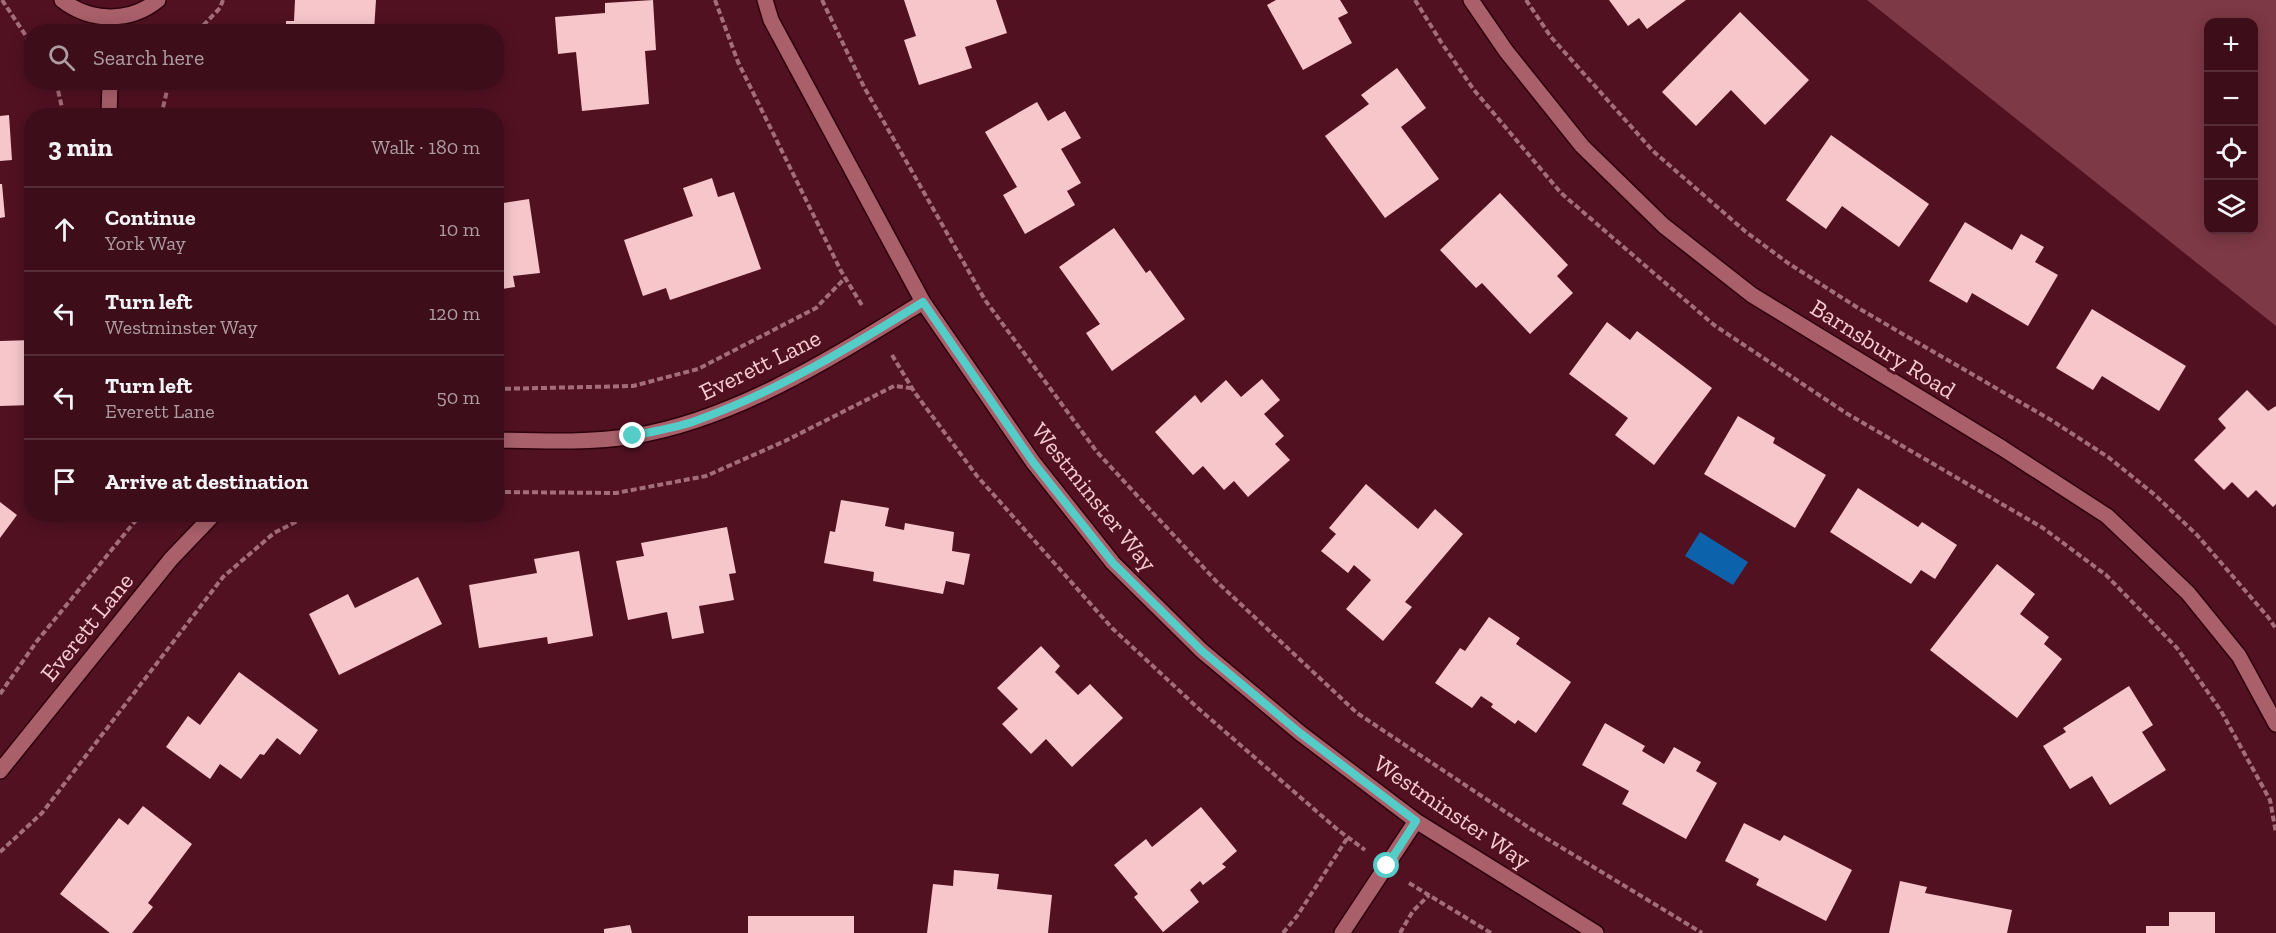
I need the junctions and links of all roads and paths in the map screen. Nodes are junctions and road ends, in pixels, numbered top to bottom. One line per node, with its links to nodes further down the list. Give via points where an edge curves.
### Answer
1 (2, 0): 13 (path)
2 (62, 0): 10 (street)
3 (158, 0): 11 (street)
4 (223, 0): 12 (path)
5 (765, 0): 21 (street, Westminster Way, via 771,20)
6 (822, 0): 42 (path, via 864,87 985,300 1097,452 1216,581 1358,713 1531,829)
7 (1415, 0): 34 (path, via 1474,90 1561,193 1714,325 1846,413 2043,528 2106,575 2176,648 2221,711 2270,800)
8 (1471, 0): 31 (street, Barnsbury Road, via 1506,51 1582,146 1664,226 1752,295 2107,516 2188,593 2240,656)
9 (1526, 0): 29 (path, via 1551,37 1653,151 1746,232 1858,308 2108,457 2198,536)
10 (109, 24)
11 (113, 24)
12 (205, 24)
13 (24, 33)
14 (58, 90): 17 (path)
15 (110, 90): 18 (street)
16 (167, 90): 19 (path)
17 (62, 108)
18 (109, 108)
19 (163, 108)
20 (845, 278): 23 (path, via 816,308 698,369 633,386)
21 (923, 302): 24 (street, Everett Lane, via 758,396 693,422 633,436); 33 (street, Westminster Way, via 1033,462 1113,563 1202,651 1300,733)
22 (912, 388): 25 (path, via 894,386 706,477 616,493)
23 (504, 389)
24 (504, 440)
25 (504, 492)
26 (134, 522): 30 (path, via 37,641)
27 (206, 522): 32 (street, Everett Lane, via 171,559)
28 (295, 522): 36 (path, via 274,532 223,576 42,813)
29 (2276, 629)
30 (0, 694)
31 (2276, 724)
32 (0, 771)
33 (1416, 821): 39 (street); 41 (street, Westminster Way)
34 (2276, 833)
35 (1348, 837): 38 (path)
36 (0, 852)
37 (1429, 896): 40 (path, via 1413,911)
38 (1283, 933)
39 (1342, 933)
40 (1400, 933)
41 (1596, 933)
42 (1702, 933)

